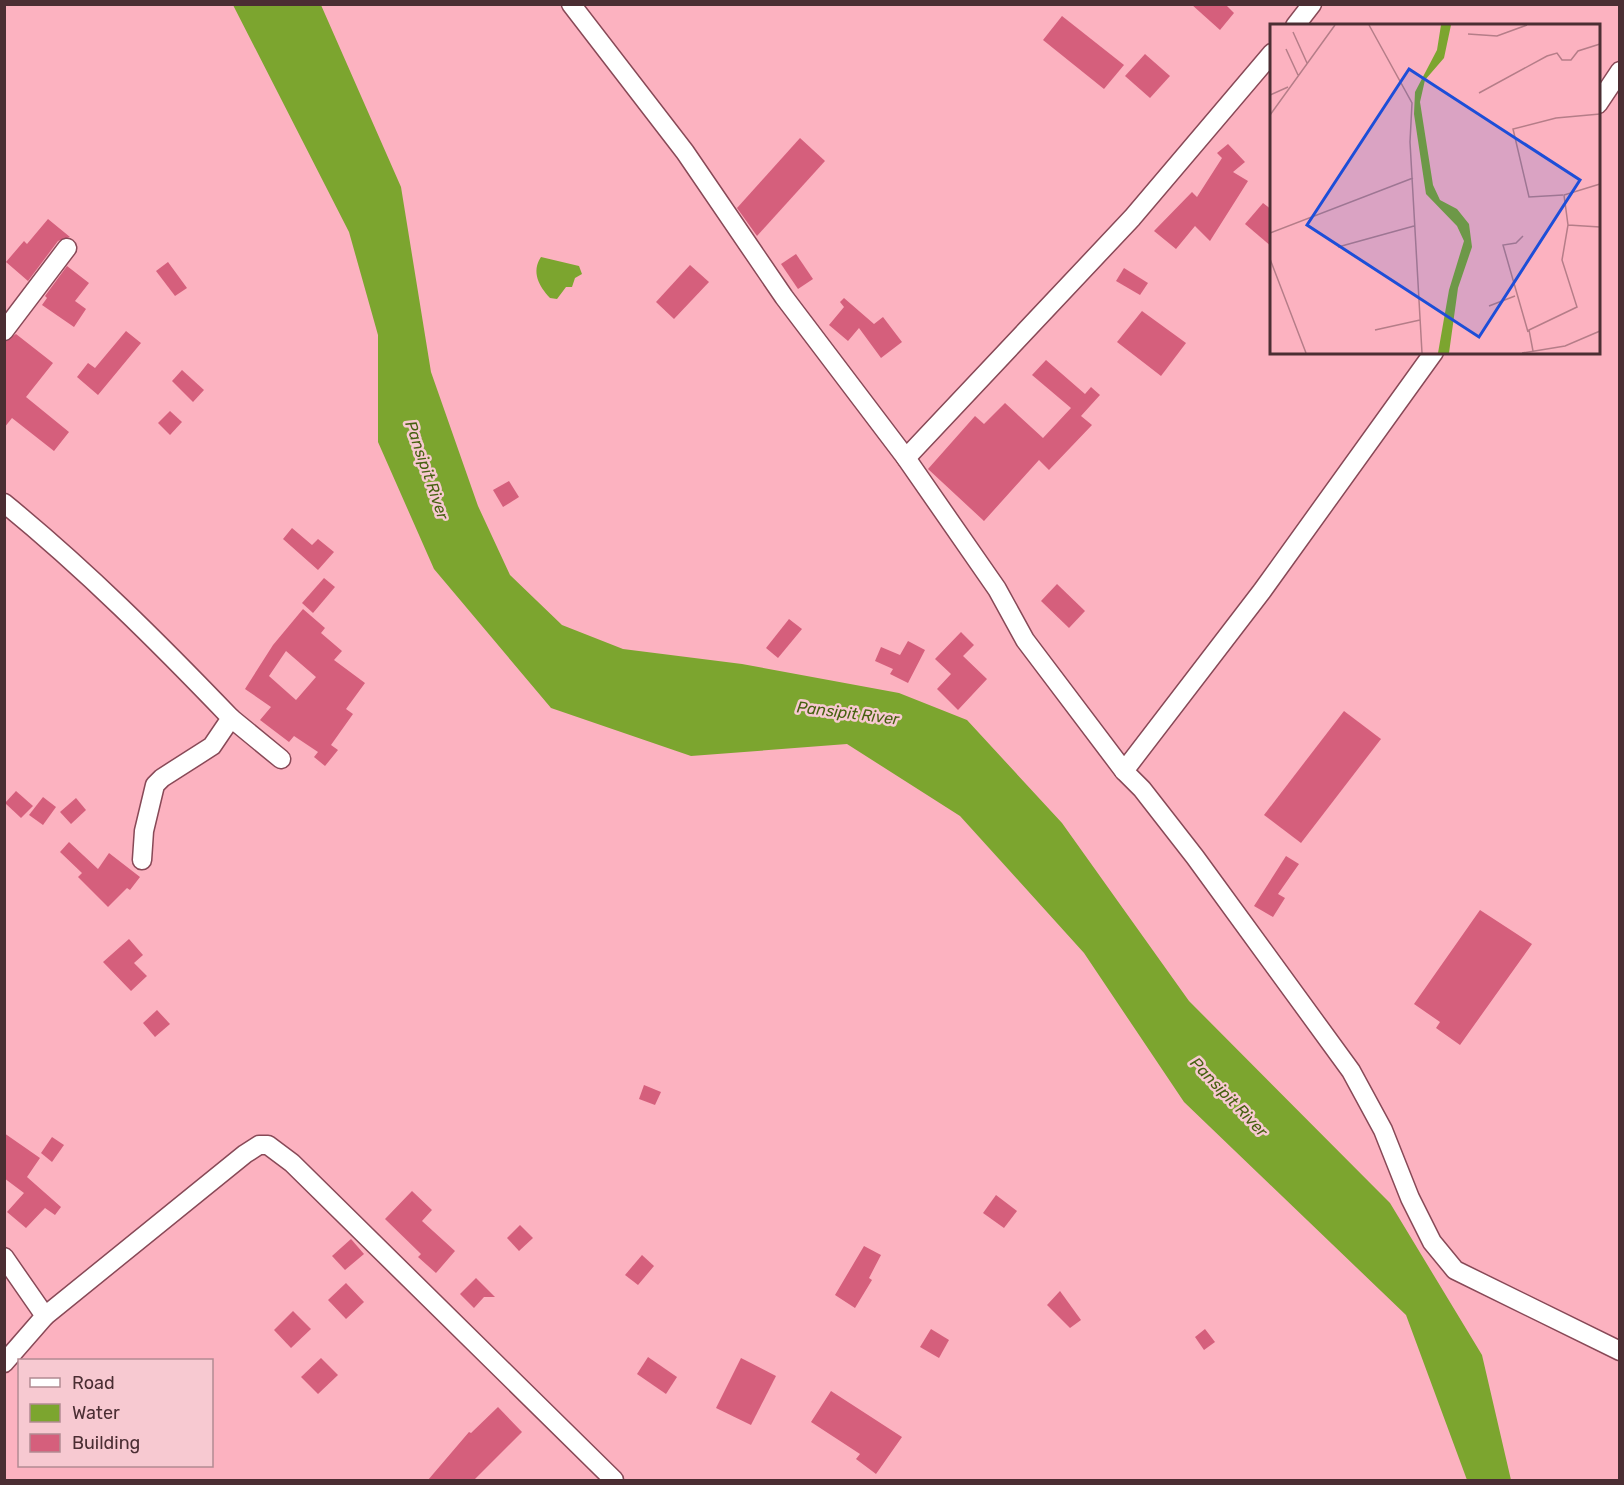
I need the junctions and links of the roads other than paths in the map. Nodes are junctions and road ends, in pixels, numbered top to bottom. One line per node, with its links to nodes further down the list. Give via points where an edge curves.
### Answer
1 (571, 4): 10 (street, via 672,135 784,297)
2 (1312, 4): 3 (street)
3 (1297, 24)
4 (1270, 55): 10 (street, via 1132,218)
5 (1620, 71): 6 (street)
6 (1600, 102)
7 (67, 248): 8 (street)
8 (4, 331)
9 (1433, 354): 14 (street, via 1262,591)
10 (906, 458): 14 (street, via 996,589 1025,640)
11 (4, 502): 12 (street, via 168,652)
12 (231, 718): 13 (street); 15 (street, via 212,746 155,785)
13 (281, 759)
14 (1124, 771): 18 (street, via 1195,857 1351,1071 1383,1130 1432,1242 1455,1270)
15 (142, 860)
16 (4, 1257): 17 (street)
17 (45, 1316): 19 (street); 20 (street, via 245,1154 268,1145 350,1219)
18 (1620, 1351)
19 (4, 1363)
20 (614, 1480)

